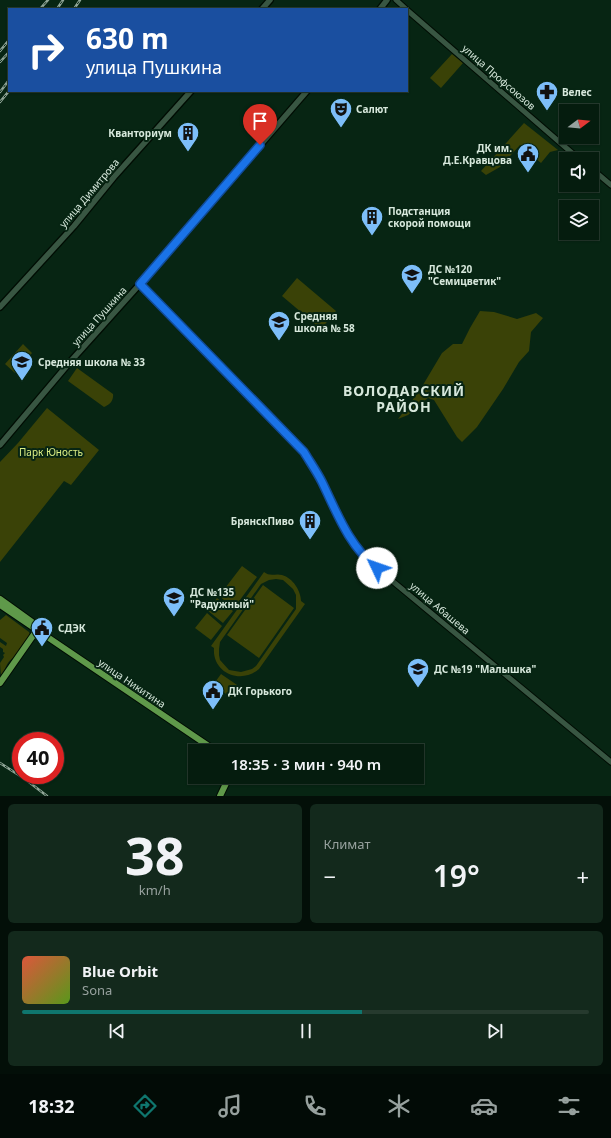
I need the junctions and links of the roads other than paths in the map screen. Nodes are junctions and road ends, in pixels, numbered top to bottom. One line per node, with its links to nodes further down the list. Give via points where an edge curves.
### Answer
1 (270, 0): 4 (main road)
2 (387, 0): 5 (main road)
3 (396, 0): 6 (street, улица Профсоюзов)
4 (263, 8)
5 (381, 8)
6 (406, 8)
7 (408, 10): 10 (street, улица Профсоюзов)
8 (190, 92): 14 (main road, улица Димитрова)
9 (306, 92): 13 (main road, улица Пушкина)
10 (571, 152)
11 (599, 175): 12 (street)
12 (611, 185)
13 (140, 284): 15 (main road, улица Пушкина, via 72,359); 21 (street, улица Абашева, via 304,452 321,480 347,534 367,560)
14 (0, 307)
15 (0, 445)
16 (0, 599): 18 (main road, улица Никитина, via 32,622)
17 (0, 605): 18 (main road, улица Никитина)
18 (36, 630): 19 (main road); 20 (main road, улица Никитина)
19 (0, 683)
20 (206, 744)
21 (611, 762)
22 (226, 784): 23 (main road)
23 (220, 796)

